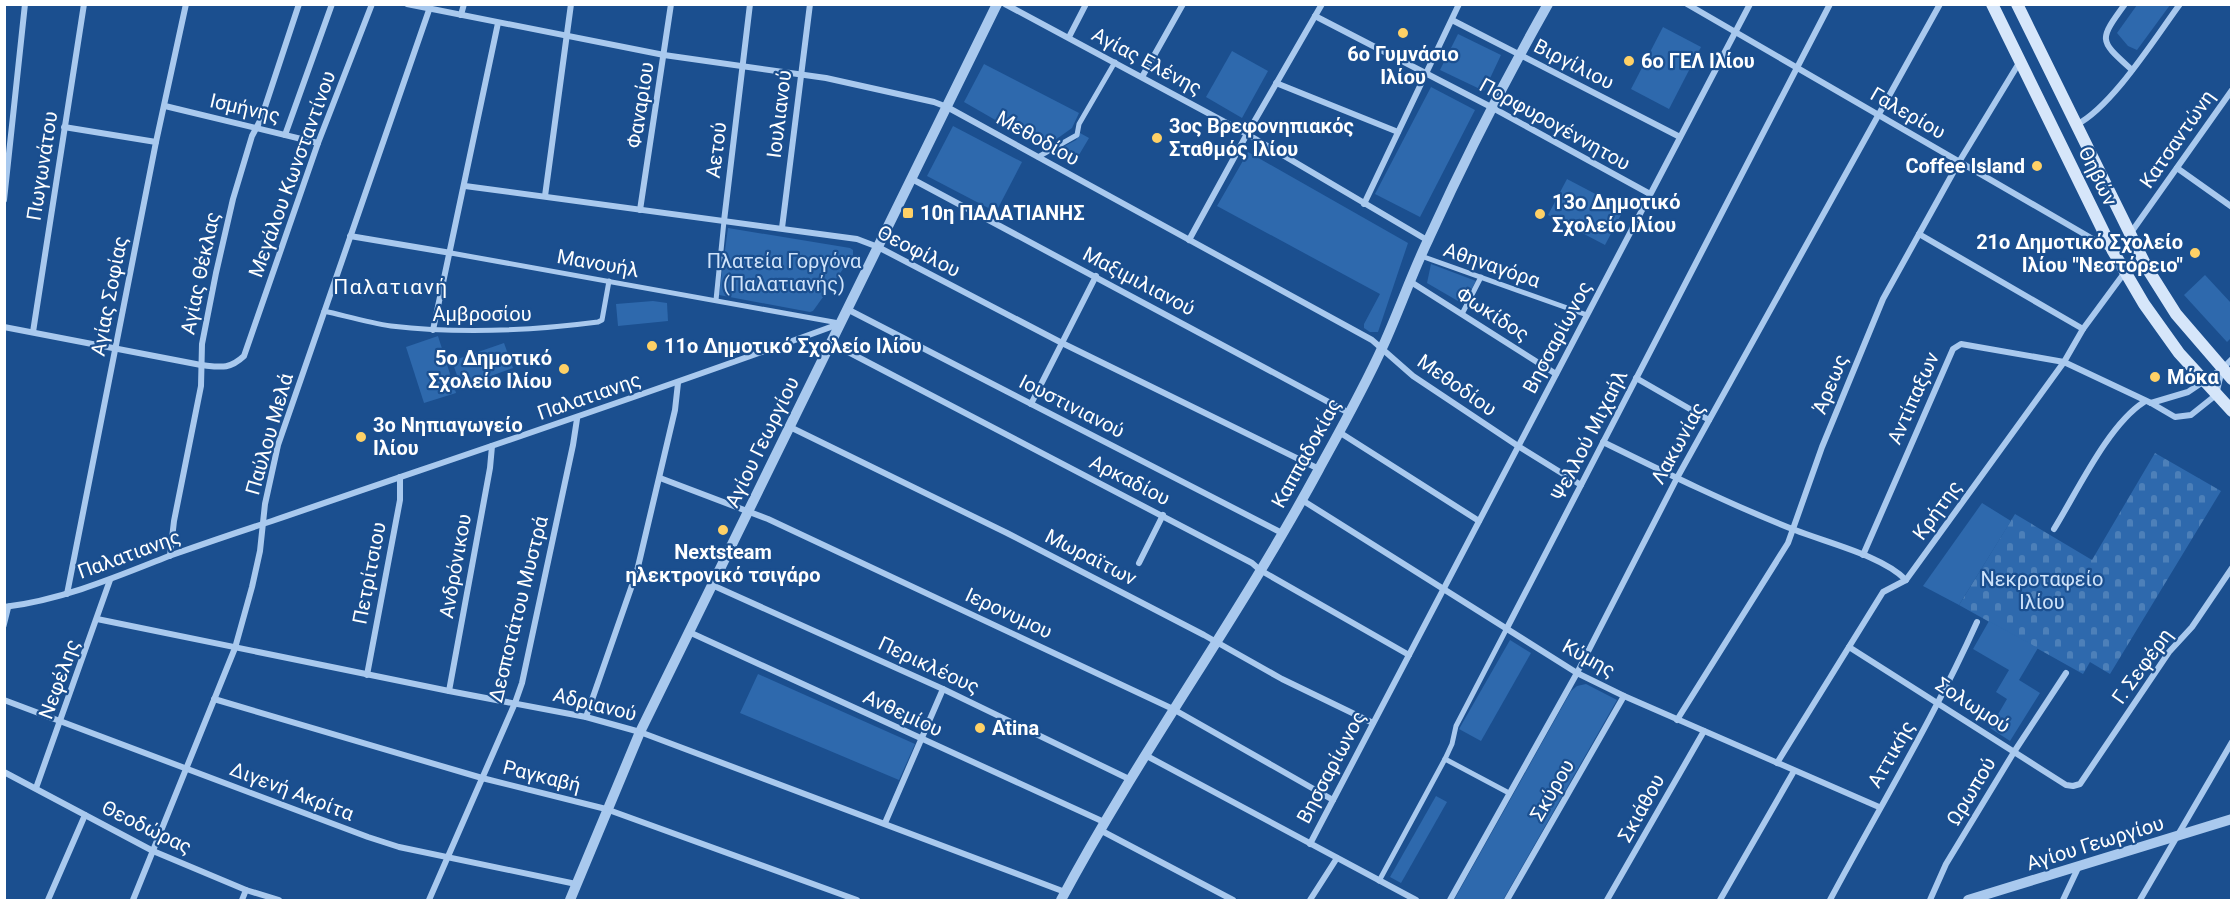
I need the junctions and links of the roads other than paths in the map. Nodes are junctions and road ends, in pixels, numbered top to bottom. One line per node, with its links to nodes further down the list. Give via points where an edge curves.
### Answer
1 (25, 4): 63 (street)
2 (84, 4): 53 (street, Πωγωνάτου)
3 (186, 4): 48 (street, Αγίας Σοφίας)
4 (299, 4): 54 (street, Αγίας Θέκλας)
5 (332, 4): 57 (street)
6 (372, 4): 60 (street, Μεγάλου Κωνσταντίνου)
7 (407, 4): 28 (street, Μεθοδίου)
8 (464, 4): 29 (street)
9 (572, 4): 34 (street)
10 (671, 4): 36 (street, Φαναρίου)
11 (750, 4): 40 (street, Αετού)
12 (810, 4): 43 (street, Ιουλιανού)
13 (997, 4): 49 (street, Αγίου Γεωργίου)
14 (1005, 4): 35 (street, Αγίας Ελένης)
15 (1086, 4): 35 (street)
16 (1184, 4): 45 (street)
17 (1322, 4): 30 (street)
18 (1459, 4): 31 (street)
19 (1548, 4): 37 (street, Καππαδοκίας)
20 (1687, 4): 33 (street, Γαλερίου)
21 (1750, 4): 33 (street, Βησσαρίωνος)
22 (1830, 4): 41 (street, Ψελλού Μιχαήλ)
23 (1940, 4): 51 (street, Λακωνίας)
24 (1992, 4): 39 (main road, Θηβών)
25 (2016, 4): 52 (main road, Θηβών)
26 (2125, 4): 42 (street, via 2107,28 2105,41)
27 (2180, 4): 42 (street)
28 (429, 10): 29 (street, Μεθοδίου); 77 (street, Παύλου Μελά)
29 (461, 15): 32 (street, Μεθοδίου)
30 (1315, 16): 44 (street, Πορφυρογέννητου); 46 (street)
31 (1452, 20): 37 (street, Βιργίλιου); 44 (street)
32 (498, 23): 34 (street, Μεθοδίου); 66 (street)
33 (1735, 32): 41 (street, Γαλερίου); 58 (street, Βησσαρίωνος)
34 (567, 36): 36 (street, Μεθοδίου); 68 (street)
35 (1069, 37): 38 (street, Αγίας Ελένης)
36 (664, 55): 40 (street, Μεθοδίου); 72 (street, Φαναρίου)
37 (1520, 55): 50 (street, Καππαδοκίας); 58 (street, Βιργίλιου)
38 (1115, 62): 45 (street, Αγίας Ελένης); 61 (street, via 1079,124 1077,135)
39 (2020, 62): 62 (street, Άρεως); 81 (main road, Θηβών)
40 (743, 65): 43 (street, Μεθοδίου); 73 (street, Αετού)
41 (1797, 68): 51 (street, Γαλερίου); 108 (street, Ψελλού Μιχαήλ)
42 (2132, 70): 52 (street, via 2087,120)
43 (801, 73): 49 (street, Μεθοδίου); 74 (street, Ιουλιανού)
44 (1425, 74): 50 (street, Πορφυρογέννητου); 55 (street)
45 (1142, 77): 56 (street, Αγίας Ελένης)
46 (1276, 83): 55 (street); 56 (street)
47 (2232, 90): 64 (street, Κατσαντώνη)
48 (165, 106): 54 (street, Ισμήνης); 59 (street, Αγίας Σοφίας)
49 (947, 107): 61 (street, Μεθοδίου); 65 (street, Αγίου Γεωργίου)
50 (1493, 108): 67 (street, Πορφυρογέννητου); 79 (street, Καππαδοκίας)
51 (1878, 115): 62 (street, Γαλερίου); 118 (street, Λακωνίας)
52 (2076, 126): 76 (main road, Θηβών)
53 (64, 127): 59 (street); 98 (street, Πωγωνάτου)
54 (256, 128): 57 (street, Ισμήνης); 105 (street, Αγίας Θέκλας, via 224,237)
55 (1398, 132): 70 (street)
56 (1247, 134): 70 (street, Αγίας Ελένης); 78 (street)
57 (285, 135): 60 (street, Ισμήνης)
58 (1680, 137): 67 (street, Βησσαρίωνος)
59 (156, 142): 101 (street, Αγίας Σοφίας)
60 (318, 143): 105 (street, Μεγάλου Κωνσταντίνου, via 244,356 226,368)
61 (1038, 157): 78 (street, Μεθοδίου)
62 (1959, 162): 75 (street, Άρεως); 81 (street, Γαλερίου)
63 (6, 165): 69 (street)
64 (2177, 168): 71 (street); 76 (street, Κατσαντώνη)
65 (912, 179): 80 (street, Αγίου Γεωργίου); 85 (street, Μαξιμιλιανού)
66 (465, 186): 68 (street, Θεοφίλου); 82 (street)
67 (1650, 194): 93 (street, Βησσαρίωνος)
68 (545, 196): 72 (street, Θεοφίλου)
69 (4, 200)
70 (1364, 204): 79 (street, Αγίας Ελένης)
71 (2232, 207)
72 (640, 210): 73 (street, Θεοφίλου)
73 (724, 221): 74 (street, Θεοφίλου); 89 (street, Αετού)
74 (782, 228): 80 (street, Θεοφίλου, via 857,239)
75 (1919, 234): 96 (street); 134 (street, Άρεως, via 1883,299 1858,356)
76 (2129, 235): 106 (main road, Θηβών, via 2176,314)
77 (350, 236): 82 (street, Μανουήλ); 91 (street, Παύλου Μελά)
78 (1189, 240): 102 (street, Μεθοδίου)
79 (1428, 240): 83 (street, Καππαδοκίας)
80 (878, 247): 90 (street, Αγίου Γεωργίου); 100 (street, Θεοφίλου)
81 (2113, 250): 84 (main road, Θηβών)
82 (451, 253): 87 (street, Μανουήλ); 97 (street)
83 (1421, 256): 86 (street, Αθηναγόρα); 88 (street, Καππαδοκίας)
84 (2125, 272): 96 (street, Κρήτης); 110 (main road, Θηβών, via 2163,331)
85 (1096, 276): 100 (street); 116 (street, Μαξιμιλιανού)
86 (1481, 277): 92 (street); 93 (street, Αθηναγόρα)
87 (609, 281): 89 (street, Μανουήλ); 97 (street, Αμβροσίου, via 604,313 598,322 507,331)
88 (1412, 282): 92 (street, Φωκίδος); 102 (street, Καππαδοκίας)
89 (716, 300): 94 (street, Μανουήλ)
90 (847, 309): 94 (street, Αγίου Γεωργίου); 114 (street, Ιουστινιανού)
91 (324, 311): 97 (street, Αμβροσίου, via 389,326); 133 (street, Παύλου Μελά, via 278,445)
92 (1462, 314): 107 (street, Φωκίδος)
93 (1587, 315): 107 (street, Βησσαρίωνος)
94 (840, 324): 99 (street, Αγίου Γεωργίου); 111 (street, Παλατιανης)
95 (4, 327): 98 (street)
96 (2083, 329): 104 (street, Κρήτης)
97 (433, 330)
98 (33, 332): 101 (street)
99 (831, 343): 119 (street, Αγίου Γεωργίου); 131 (street, Αρκαδίου)
100 (1062, 343): 114 (street); 124 (street, Θεοφίλου)
101 (116, 348): 105 (street); 146 (street, Αγίας Σοφίας)
102 (1382, 349): 116 (street, Καππαδοκίας); 123 (street, Μεθοδίου, via 1413,376)
103 (2232, 359): 106 (street)
104 (2064, 362): 113 (street, Αντίπαξων); 137 (street, Αντίπαξων, via 1961,345 1953,349); 143 (street, Κρήτης)
105 (201, 364): 138 (street, Αγίας Θέκλας, via 201,386)
106 (2222, 369): 109 (main road, Θηβών); 110 (street); 112 (street)
107 (1556, 374): 123 (street, Βησσαρίωνος)
108 (1636, 378): 118 (street); 121 (street, Ψελλού Μιχαήλ)
109 (2232, 379)
110 (2203, 381): 112 (main road, Θηβών); 113 (street, via 2188,392)
111 (678, 383): 117 (street, Παλατιανης); 126 (street)
112 (2216, 395): 113 (street, Αντίπαξων, via 2182,418); 115 (main road, Θηβών)
113 (2147, 402): 135 (street, via 2134,408 2103,449)
114 (1031, 404): 136 (street, Ιουστινιανού)
115 (2232, 411)
116 (1349, 413): 120 (street, Καππαδοκίας)
117 (576, 419): 122 (street, Παλατιανης); 166 (street, Δεσποτάτου Μυστρά)
118 (1709, 420): 127 (street, Λακωνίας)
119 (790, 427): 130 (street, Αγίου Γεωργίου); 153 (street, Μωραϊτων, via 1007,532)
120 (1339, 432): 124 (street, Καππαδοκίας); 132 (street)
121 (1603, 442): 127 (street); 128 (street, Ψελλού Μιχαήλ)
122 (492, 446): 125 (street, Παλατιανης); 161 (street, Ανδρόνικου)
123 (1518, 446): 128 (street, Μεθοδίου); 132 (street, Βησσαρίωνος)
124 (1319, 469): 129 (street, Καππαδοκίας)
125 (400, 477): 133 (street, Παλατιανης); 159 (street, Πετρίτσιου, via 400,500)
126 (660, 478): 130 (street, Ιερονυμου); 168 (street, via 637,571)
127 (1677, 478): 134 (street); 157 (street, Λακωνίας)
128 (1581, 485): 151 (street, Ψελλού Μιχαήλ)
129 (1302, 500): 136 (street, Καππαδοκίας); 145 (street, Κύμης)
130 (748, 510): 144 (street, Αγίου Γεωργίου); 167 (street, Ιερονυμου)
131 (1164, 515): 139 (street); 141 (street, Αρκαδίου)
132 (1479, 521): 145 (street, Βησσαρίωνος)
133 (262, 524): 138 (street, Παλατιανης); 155 (street, Παύλου Μελά, via 260,551)
134 (1793, 530): 137 (street); 169 (street, Άρεως)
135 (2054, 530)
136 (1282, 533): 141 (street, Καππαδοκίας)
137 (1863, 555): 143 (street, via 1896,569)
138 (170, 556): 142 (street, Παλατιανης)
139 (1139, 563)
140 (2232, 568): 185 (street, Γ. Σεφέρη, via 2192,627 2169,652)
141 (1260, 570): 153 (street, Καππαδοκίας); 156 (street, Αρκαδίου)
142 (110, 580): 146 (street, Παλατιανης); 148 (street, Νεφέλης)
143 (1906, 580): 154 (street, Κρήτης, via 1883,592)
144 (712, 585): 152 (street, Αγίου Γεωργίου); 160 (street, Περικλέους)
145 (1443, 590): 151 (street, Κύμης); 156 (street, Βησσαρίωνος)
146 (66, 594): 147 (street, Παλατιανης)
147 (7, 606): 150 (street)
148 (98, 619): 155 (street, Αδριανού); 170 (street, Νεφέλης)
149 (1977, 622): 165 (street, Αττικής)
150 (4, 626)
151 (1507, 628): 157 (street, Κύμης); 178 (street, Ψελλού Μιχαήλ, via 1456,726)
152 (689, 632): 173 (street, Αγίου Γεωργίου); 174 (street, Ανθεμίου)
153 (1216, 642): 167 (street, Καππαδοκίας); 171 (street, Μωραϊτων, via 1282,680)
154 (1849, 646): 165 (street, Σολωμού); 179 (street, Κρήτης)
155 (235, 648): 159 (street, Αδριανού); 163 (street, Παύλου Μελά)
156 (1408, 656): 171 (street, Βησσαρίωνος)
157 (1577, 673): 162 (street, Κύμης); 187 (street, Λακωνίας)
158 (2066, 673): 176 (street, Ωρωπού)
159 (367, 675): 161 (street, Αδριανού)
160 (943, 689): 174 (street); 184 (street, Περικλέους)
161 (449, 691): 166 (street, Αδριανού)
162 (1624, 696): 169 (street, Κύμης); 216 (street, Σκύρου)
163 (214, 699): 180 (street, Παύλου Μελά); 183 (street, Ραγκαβή)
164 (4, 700): 170 (street, Διγενή Ακρίτα)
165 (1939, 702): 176 (street, Σολωμού); 189 (street, Αττικής)
166 (515, 703): 168 (street, Αδριανού); 183 (street, Δεσποτάτου Μυστρά)
167 (1173, 709): 177 (street, Καππαδοκίας); 188 (street, Ιερονυμου)
168 (586, 717): 173 (street, Αδριανού)
169 (1677, 720): 172 (street, Κύμης)
170 (61, 722): 180 (street, Διγενή Ακρίτα); 186 (street, Νεφέλης)
171 (1373, 723): 188 (street, Βησσαρίωνος)
172 (1704, 731): 179 (street, Κύμης); 217 (street, Σκιάθου)
173 (640, 732): 190 (street, Αγίου Γεωργίου); 193 (street, Αδριανού)
174 (922, 740): 193 (street); 194 (street, Ανθεμίου)
175 (2232, 742): 195 (street)
176 (2014, 752): 185 (street, Σολωμού, via 2066,785); 220 (street, Ωρωπού, via 1946,864)
177 (1145, 755): 184 (street, Καππαδοκίας); 196 (street)
178 (1445, 759): 187 (street); 201 (street, Ψελλού Μιχαήλ)
179 (1777, 764): 181 (street, Κύμης)
180 (186, 768): 197 (street, Παύλου Μελά); 198 (street, Διγενή Ακρίτα, via 368,837)
181 (1794, 771): 189 (street, Κύμης); 218 (street)
182 (4, 772): 186 (street, Θεοδώρας)
183 (482, 777): 190 (street, Ραγκαβή); 198 (street, Δεσποτάτου Μυστρά)
184 (1129, 779): 194 (street, Καππαδοκίας)
185 (2080, 784)
186 (36, 788): 191 (street, Θεοδώρας)
187 (1509, 793): 215 (street, Λακωνίας)
188 (1333, 800): 196 (street, Βησσαρίωνος)
189 (1879, 807): 219 (street, Αττικής)
190 (606, 809): 202 (street, Αγίου Γεωργίου); 211 (street, Ραγκαβή)
191 (85, 815): 197 (street, Θεοδώρας); 205 (street)
192 (2232, 819): 195 (street, Αγίου Γεωργίου)
193 (885, 823): 204 (street, Αδριανού)
194 (1102, 826): 204 (street, Καππαδοκίας); 212 (street, Ανθεμίου)
195 (2178, 836): 200 (street, Αγίου Γεωργίου); 223 (street)
196 (1310, 844): 199 (street)
197 (153, 851): 203 (street, Θεοδώρας); 206 (street, Παύλου Μελά)
198 (447, 857): 202 (street, Διγενή Ακρίτα); 209 (street, Δεσποτάτου Μυστρά)
199 (1336, 858): 201 (street); 213 (street)
200 (2079, 866): 221 (street, Αγίου Γεωργίου); 222 (street)
201 (1379, 881): 214 (street)
202 (576, 884): 210 (street, Αγίου Γεωργίου)
203 (246, 890): 207 (street); 208 (street, Θεοδώρας)
204 (1063, 896)
205 (48, 900)
206 (133, 900)
207 (242, 900)
208 (279, 900)
209 (429, 900)
210 (570, 900)
211 (857, 900)
212 (1233, 900)
213 (1310, 900)
214 (1416, 900)
215 (1450, 900)
216 (1507, 900)
217 (1607, 900)
218 (1720, 900)
219 (1830, 900)
220 (1930, 900)
221 (1968, 900)
222 (2063, 900)
223 (2140, 900)

